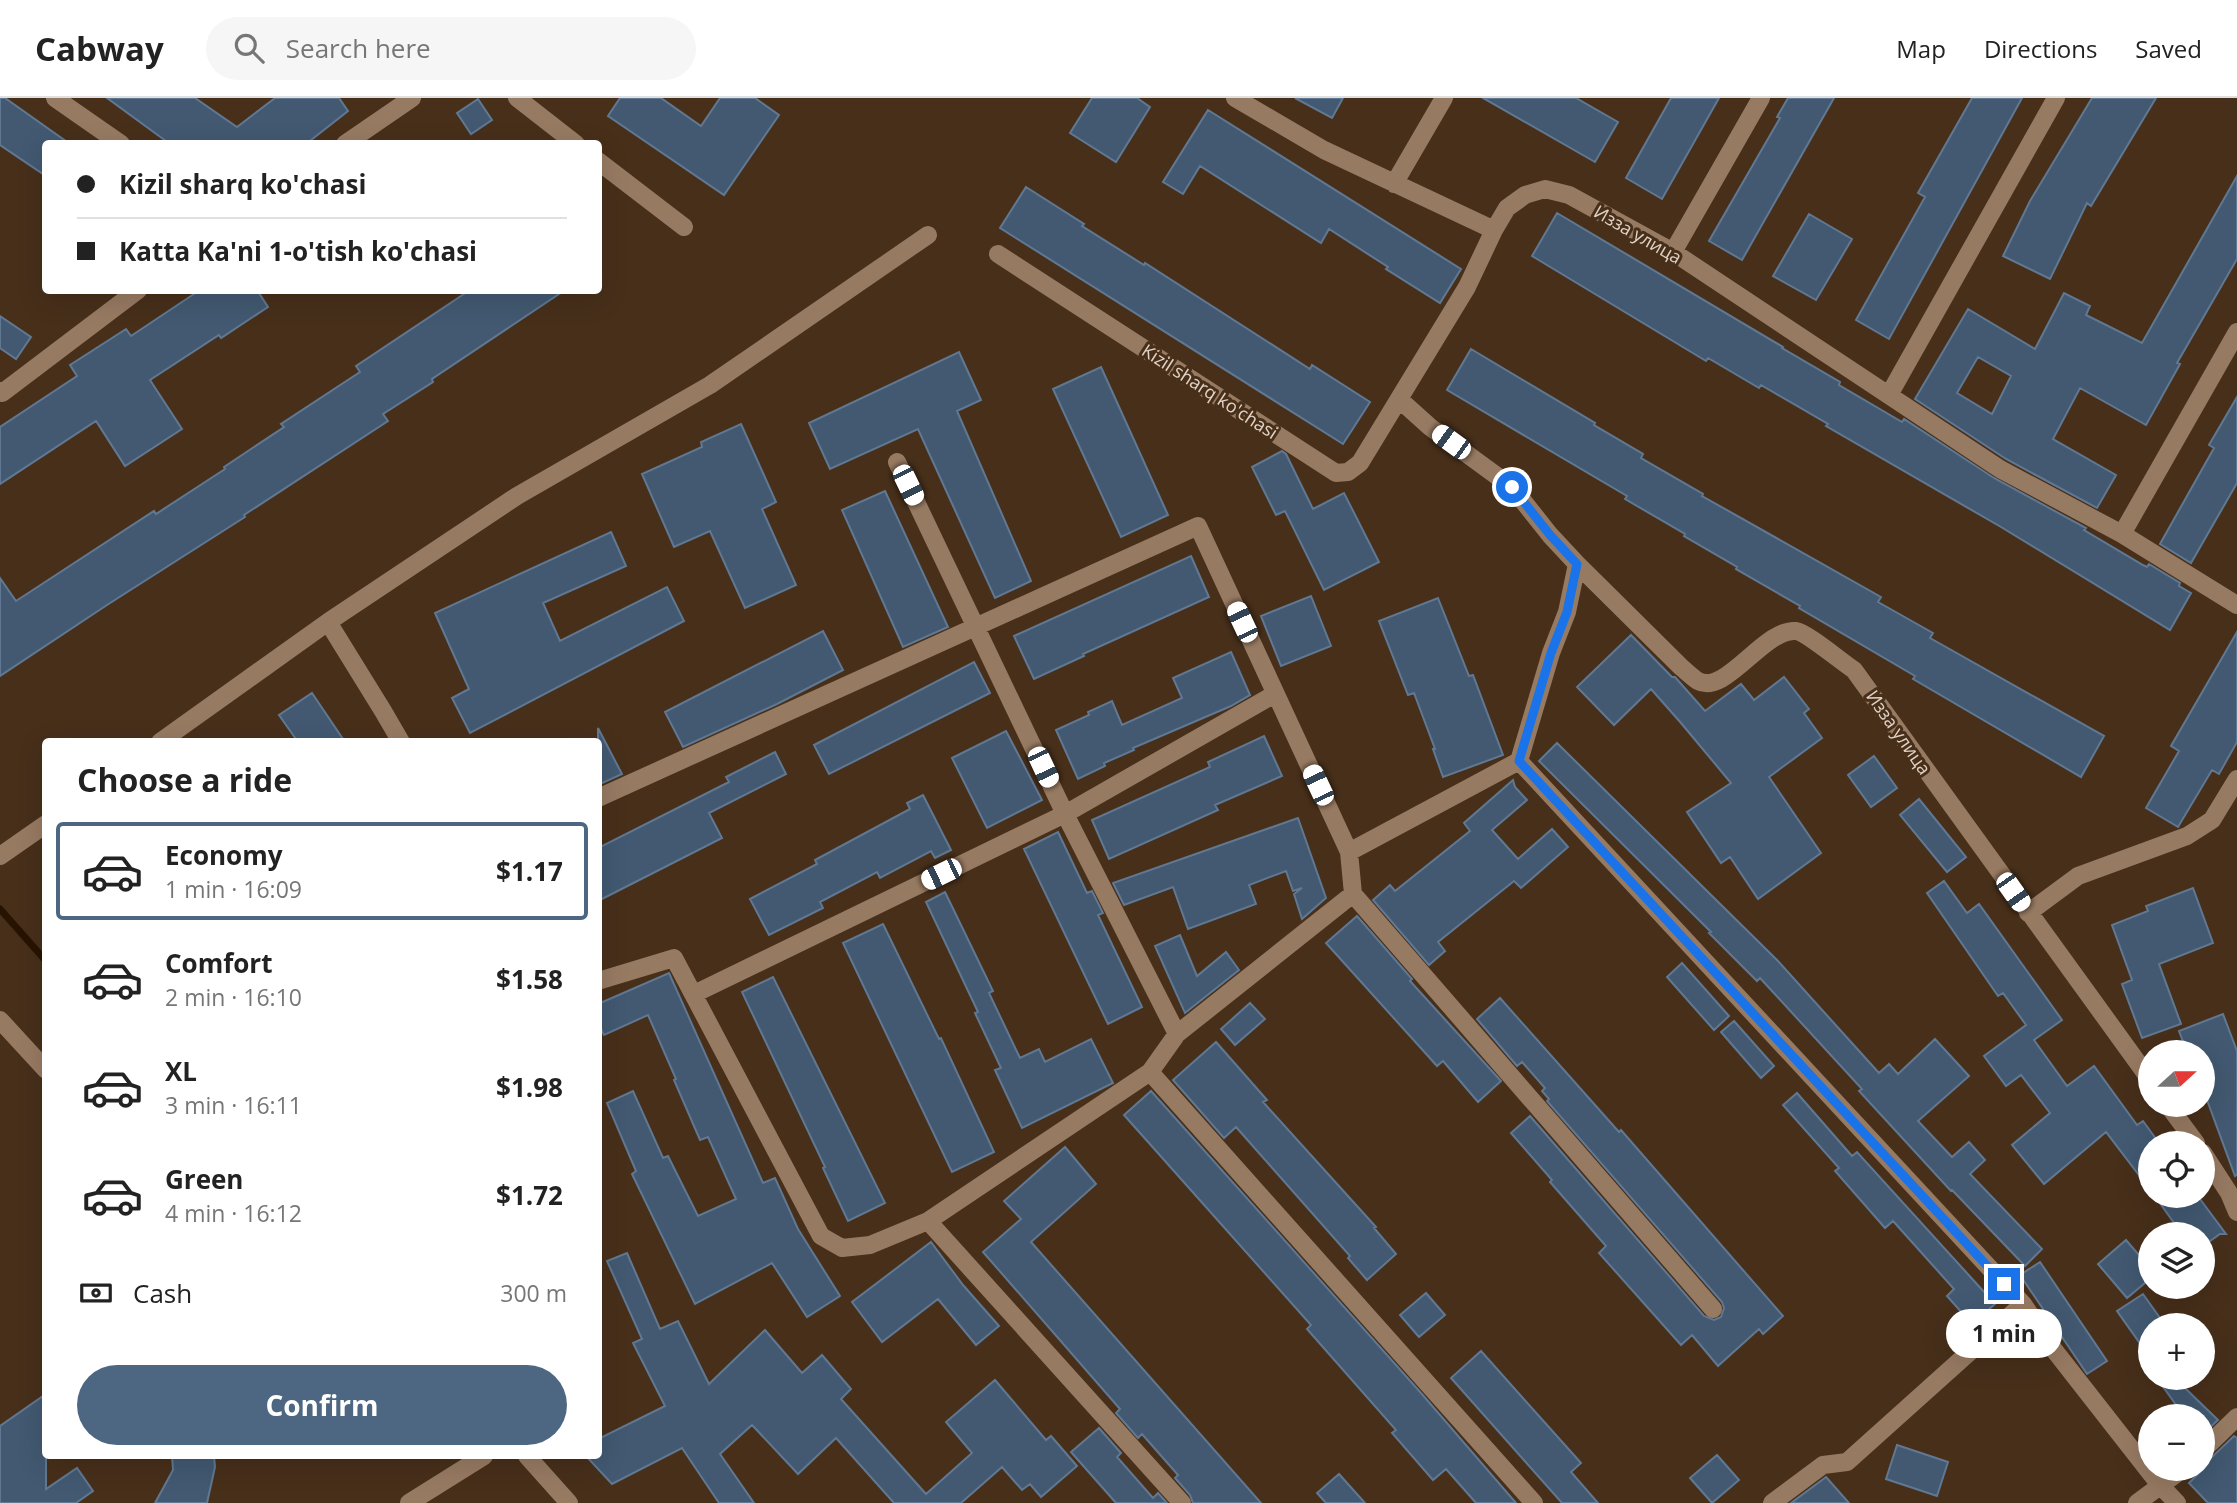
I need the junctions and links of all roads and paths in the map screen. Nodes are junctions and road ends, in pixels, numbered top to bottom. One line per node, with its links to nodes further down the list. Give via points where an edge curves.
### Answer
1 (55, 98): 8 (street)
2 (412, 98): 9 (street)
3 (517, 98): 10 (street)
4 (1235, 98): 12 (street)
5 (1444, 98): 12 (street)
6 (1760, 98): 16 (street)
7 (2056, 98): 21 (street)
8 (115, 140)
9 (351, 140)
10 (571, 140)
11 (602, 164): 13 (street)
12 (1394, 184): 14 (street)
13 (684, 227)
14 (1494, 230): 16 (street, Изза улица, via 1507,208 1525,195 1545,189 1569,195); 22 (street, Kizil sharq ko'chasi, via 1467,287)
15 (928, 235): 27 (street, via 710,384 517,496)
16 (1673, 253): 21 (street, Изза улица)
17 (999, 254): 22 (street, Kizil sharq ko'chasi, via 1336,473 1348,472 1360,463)
18 (133, 294): 20 (street)
19 (2237, 332): 24 (street)
20 (1, 393)
21 (1889, 396): 24 (street, Изза улица, via 2000,469)
22 (1399, 400): 25 (street, via 1512,487)
23 (897, 462): 28 (street)
24 (2122, 534): 26 (street, Изза улица)
25 (1577, 564): 32 (street, via 1567,612); 40 (street, Изза улица, via 1699,681 1710,684 1729,674 1782,632 1798,631 1854,670)
26 (2237, 605)
27 (328, 622): 30 (street); 31 (street)
28 (976, 626): 29 (street, via 1198,526); 34 (street); 35 (street)
29 (1275, 694): 35 (street); 37 (street)
30 (166, 738)
31 (399, 738)
32 (1519, 761): 37 (street); 51 (street)
33 (2237, 779): 40 (street, via 2212,820 2187,836 2078,876)
34 (602, 796)
35 (1065, 814): 42 (street); 44 (street)
36 (42, 827): 38 (street)
37 (1349, 852): 39 (street)
38 (0, 856)
39 (1353, 894): 44 (street); 52 (street)
40 (2028, 913): 45 (street, Изза улица)
41 (602, 980): 42 (street, via 674,958)
42 (694, 994): 50 (street, via 821,1236 842,1248 870,1245)
43 (0, 1020): 46 (street)
44 (1177, 1034): 47 (street)
45 (2138, 1064)
46 (42, 1066)
47 (1150, 1072): 50 (street); 62 (street)
48 (2215, 1171): 49 (street)
49 (2237, 1212)
50 (928, 1220): 61 (street)
51 (2023, 1304): 58 (street); 63 (street, via 1847,1462 1824,1465)
52 (1713, 1309)
53 (2237, 1418): 54 (street)
54 (2215, 1439)
55 (479, 1459): 59 (street)
56 (530, 1459): 60 (street)
57 (2164, 1481): 58 (street)
58 (2159, 1484): 64 (street); 65 (street)
59 (409, 1503)
60 (569, 1503)
61 (1182, 1503)
62 (1534, 1503)
63 (1772, 1503)
64 (2137, 1503)
65 (2177, 1503)

